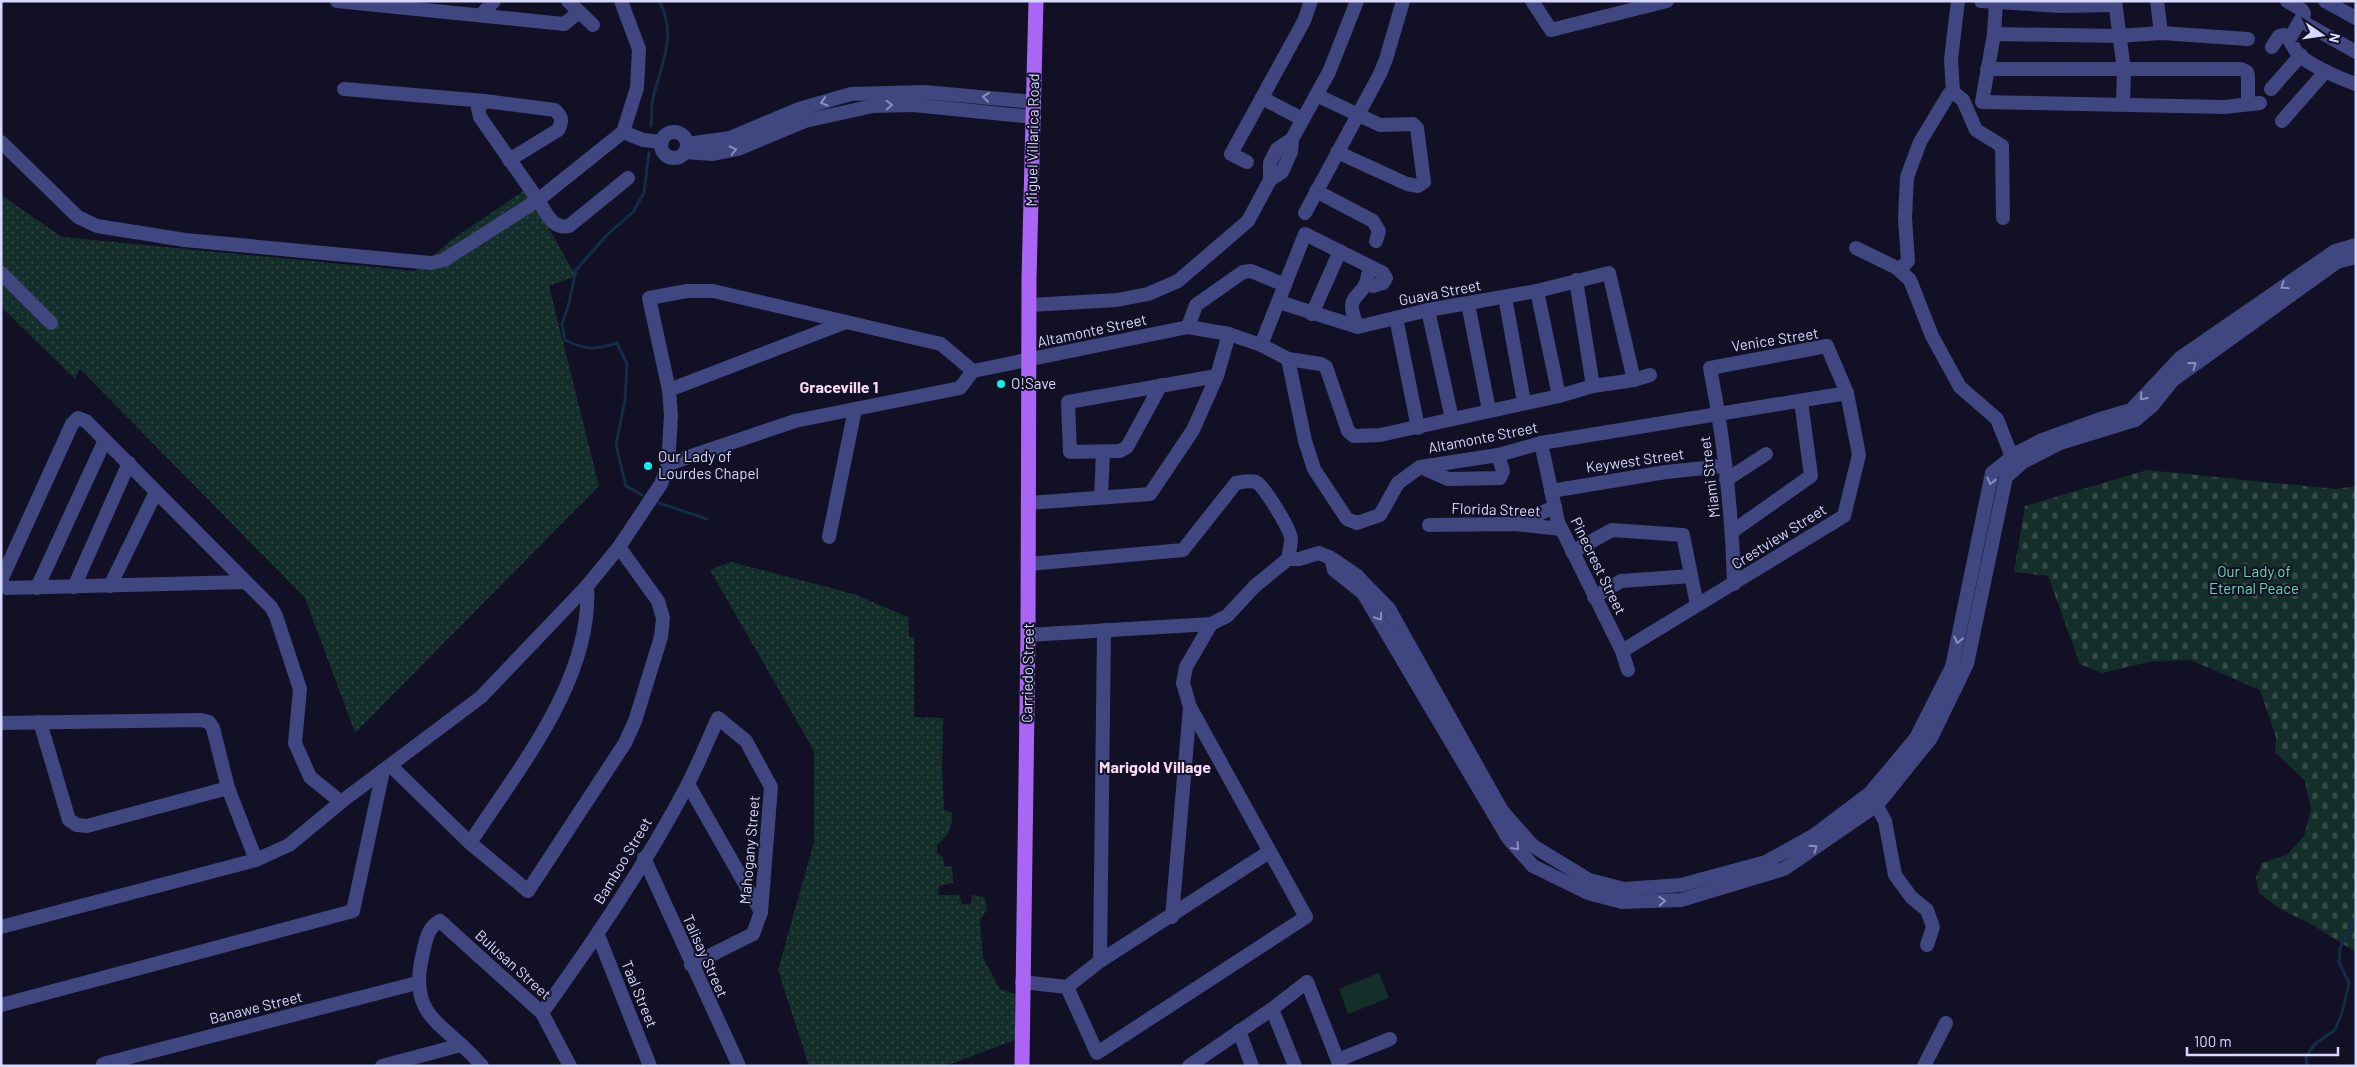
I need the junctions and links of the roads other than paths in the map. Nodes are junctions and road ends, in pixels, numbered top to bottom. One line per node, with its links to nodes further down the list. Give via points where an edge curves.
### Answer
1 (337, 1): 17 (street)
2 (494, 1): 24 (street)
3 (568, 1): 22 (street)
4 (621, 1): 51 (street, via 639,49 637,88)
5 (1036, 1): 47 (main road, Miguel Villarica Road)
6 (1311, 1): 44 (street, via 1304,21)
7 (1357, 1): 43 (street, via 1329,72)
8 (1403, 1): 48 (street, via 1386,59)
9 (1532, 1): 25 (street, via 1551,30)
10 (1606, 1): 25 (street)
11 (1958, 1): 42 (street, via 1951,60)
12 (1981, 1): 19 (street)
13 (2157, 1): 28 (street)
14 (2287, 1): 21 (street)
15 (2325, 1): 26 (street)
16 (2336, 1): 23 (street)
17 (353, 2): 24 (street)
18 (1658, 2): 25 (street)
19 (1996, 3): 20 (street, via 2060,6); 29 (street)
20 (2115, 3): 30 (street)
21 (2304, 10): 31 (street); 34 (street)
22 (578, 12): 24 (street, via 564,24); 27 (street)
23 (2356, 13)
24 (481, 15)
25 (1606, 16)
26 (2356, 18)
27 (593, 26)
28 (2161, 33): 30 (street); 32 (street)
29 (1994, 34): 30 (street); 36 (street)
30 (2118, 36): 37 (street)
31 (2290, 38): 33 (street, via 2281,34); 35 (street)
32 (2248, 39)
33 (2272, 47)
34 (2356, 52)
35 (2301, 55): 38 (street); 41 (street)
36 (1987, 69): 37 (street); 46 (street, via 1982,102)
37 (2124, 70): 46 (street); 46 (street, via 2244,70 2254,103 2225,106)
38 (2326, 70): 39 (street); 50 (street)
39 (2356, 84)
40 (344, 89): 45 (street)
41 (2271, 89)
42 (1953, 92): 60 (street, via 1963,100 1976,130 2002,146); 66 (street, via 1920,142 1907,177 1905,218 1909,255 1908,261)
43 (1316, 94): 48 (street); 49 (street)
44 (1262, 98): 49 (street); 55 (street, via 1231,154)
45 (485, 102): 54 (street, via 478,108 480,117); 54 (street, via 555,110 561,116 558,130)
46 (2123, 104)
47 (1034, 109): 51 (street, via 873,106 805,121 738,149 713,154 686,148 679,157 671,158 662,150 662,142 643,140); 68 (main road, Miguel Villarica Road)
48 (1358, 116): 53 (street); 53 (street, via 1380,125 1414,124 1423,184 1407,184)
49 (1302, 119): 75 (street, via 1292,138 1277,149 1270,163 1270,180 1248,221 1178,281 1148,294 1117,300)
50 (2282, 121)
51 (623, 132): 58 (street)
52 (1, 142): 58 (street, via 78,217 97,226 185,240 431,263 444,260)
53 (1338, 152): 57 (street)
54 (509, 160): 58 (street)
55 (1247, 162)
56 (628, 178): 58 (street, via 569,226 561,228 554,224)
57 (1316, 191): 59 (street); 61 (street, via 1373,221 1379,231)
58 (538, 200)
59 (1305, 213)
60 (2004, 218)
61 (1376, 241)
62 (2356, 245): 109 (street, one-way to 109, via 2335,251 2180,358 2131,410 2042,440)
63 (1856, 248): 66 (street)
64 (1340, 251): 70 (street, via 1305,234); 77 (street); 81 (street, via 1383,273 1386,278 1383,283 1373,286 1367,283 1355,295 1352,312)
65 (2356, 257): 149 (street, one-way to 65, via 1931,738 1967,664 2006,477 2023,462 2060,443 2135,420 2153,405 2172,380 2337,262)
66 (1898, 268): 109 (street, via 1910,280 1932,336 1960,387 1997,419)
67 (1, 273): 80 (street)
68 (1029, 280): 75 (main road, Carriedo Street)
69 (1576, 280): 71 (street, Guava Street); 91 (street, Guava Street, via 1609,273); 93 (street)
70 (1285, 285): 73 (street); 82 (street, via 1251,270 1243,272 1196,305)
71 (1537, 291): 72 (street, Guava Street); 96 (street)
72 (1505, 297): 74 (street, Guava Street); 98 (street)
73 (1279, 302): 77 (street, Guava Street); 84 (street)
74 (1468, 304): 76 (street, Guava Street); 100 (street)
75 (1030, 305): 86 (main road, Carriedo Street)
76 (1428, 310): 78 (street, Guava Street); 102 (street)
77 (1312, 314): 81 (street, Guava Street)
78 (1396, 318): 81 (street, Guava Street); 103 (street)
79 (846, 322): 88 (street, via 940,344); 94 (street); 94 (street, via 713,291 687,291 649,298)
80 (51, 323)
81 (1358, 327)
82 (1188, 328): 83 (street, Altamonte Street); 86 (street, Altamonte Street)
83 (1229, 334): 84 (street, Altamonte Street); 90 (street)
84 (1261, 345): 85 (street, Altamonte Street)
85 (1288, 359): 103 (street, via 1326,367 1350,434 1380,435); 112 (street, Altamonte Street, via 1314,470 1347,519 1357,522 1380,515 1398,483)
86 (1031, 361): 88 (street, Altamonte Street); 117 (main road, Carriedo Street)
87 (1710, 368): 95 (street, Venice Street, via 1827,346); 101 (street, Miami Street)
88 (973, 372): 99 (street, via 960,388)
89 (1650, 375): 91 (street)
90 (1217, 376): 92 (street); 116 (street, via 1193,430 1150,494)
91 (1634, 380): 93 (street)
92 (1161, 385): 106 (street, via 1127,447); 106 (street, via 1068,402 1070,452)
93 (1593, 386): 96 (street)
94 (669, 390): 111 (street)
95 (1847, 393): 97 (street, Altamonte Street); 130 (street, Crestview Street, via 1859,455 1844,516)
96 (1560, 396): 98 (street)
97 (1801, 401): 101 (street, Altamonte Street); 122 (street, via 1811,476)
98 (1524, 402): 100 (street)
99 (855, 409): 111 (street, via 795,421); 123 (street)
100 (1489, 410): 102 (street)
101 (1719, 413): 105 (street, Altamonte Street); 113 (street, Miami Street)
102 (1452, 419): 103 (street)
103 (1418, 428)
104 (105, 440): 110 (street); 134 (street); 134 (street, via 86,421 78,418 72,424 2,578 2,584 7,588)
105 (1541, 443): 108 (street, Altamonte Street); 114 (street, Pinecrest Street)
106 (1103, 452): 116 (street)
107 (1766, 454): 113 (street)
108 (1498, 455): 112 (street, Altamonte Street); 112 (street, via 1503,471 1500,478 1448,479)
109 (2012, 457): 149 (street, one-way to 149, via 1992,473 1952,667 1916,738)
110 (129, 463): 115 (street); 133 (street)
111 (668, 464): 124 (street, via 661,484)
112 (1420, 467)
113 (1725, 473): 114 (street, Keywest Street, via 1666,472); 122 (street, Miami Street)
114 (1551, 491): 118 (street, Pinecrest Street)
115 (156, 492): 129 (street); 131 (street)
116 (1101, 496): 117 (street)
117 (1029, 503): 127 (main road, Carriedo Street)
118 (1555, 507): 119 (street); 121 (street, Pinecrest Street)
119 (1514, 524): 120 (street, Florida Street); 121 (street, Florida Street)
120 (1429, 525)
121 (1561, 530): 125 (street, Pinecrest Street)
122 (1732, 531): 130 (street, Miami Street)
123 (829, 537)
124 (619, 547): 132 (street); 151 (street, via 658,601 663,618 661,637 636,721 625,743 528,891)
125 (1572, 552): 128 (street, via 1612,530 1683,535); 135 (street, Pinecrest Street)
126 (1288, 559): 127 (street, via 1291,538 1288,530 1262,486 1255,481 1246,481 1236,483 1183,550); 137 (street, via 1255,586 1227,616); 149 (street, via 1318,553 1363,593 1508,838 1533,866 1588,893 1681,900 1784,869)
127 (1028, 564): 139 (main road, Carriedo Street)
128 (1691, 576): 135 (street, via 1620,581); 136 (street)
129 (246, 582): 131 (street); 150 (street, via 276,616 300,688 296,743 301,759 310,777)
130 (1734, 584): 136 (street, Crestview Street)
131 (110, 586): 133 (street)
132 (587, 586): 146 (street, via 481,696); 151 (street, via 586,622 565,694)
133 (74, 587): 134 (street)
134 (37, 588)
135 (1594, 597): 140 (street, Pinecrest Street)
136 (1697, 605): 140 (street, Crestview Street)
137 (1211, 624): 138 (street); 142 (street, via 1186,667 1183,683)
138 (1104, 630): 139 (street); 160 (street)
139 (1028, 635): 162 (main road, Carriedo Street)
140 (1622, 651): 141 (street, Pinecrest Street)
141 (1628, 670)
142 (1190, 707): 152 (street); 156 (street)
143 (718, 718): 147 (street, Bamboo Street); 155 (street, Mahogany Street, via 746,741 771,787)
144 (40, 722): 145 (street); 148 (street, via 209,722); 148 (street, via 69,820 77,825 87,826)
145 (1, 723)
146 (387, 769): 150 (street); 151 (street); 165 (street, via 352,911)
147 (688, 784): 153 (street, Bamboo Street); 155 (street)
148 (228, 788): 154 (street)
149 (1873, 799): 159 (street, via 1885,821 1895,875 1911,897 1926,910 1933,927)
150 (342, 802): 154 (street, via 289,845)
151 (470, 843)
152 (1269, 852): 156 (street); 164 (street, via 1306,917 1097,1053)
153 (644, 858): 158 (street, Bamboo Street); 161 (street, Talisay Street)
154 (256, 860): 157 (street)
155 (761, 912): 161 (street, Mahogany Street, via 753,934)
156 (1172, 916): 160 (street)
157 (1, 927)
158 (598, 935): 167 (street, Bamboo Street); 178 (street, Taal Street)
159 (1927, 945)
160 (1100, 961): 164 (street)
161 (691, 965): 179 (street, Talisay Street)
162 (1022, 982): 164 (street); 180 (main road, Carriedo Street)
163 (417, 983): 167 (street, Bulusan Street, via 428,932 440,920); 171 (street, via 423,1005); 174 (street, Banawe Street)
164 (1067, 986)
165 (1, 1005)
166 (1272, 1009): 169 (street); 173 (street, via 1307,982); 183 (street)
167 (542, 1013): 177 (street, Bulusan Street)
168 (1946, 1023): 184 (street)
169 (1238, 1032): 172 (street); 182 (street)
170 (1390, 1039): 173 (street)
171 (461, 1045): 175 (street); 176 (street)
172 (1206, 1060): 181 (street)
173 (1339, 1063)
174 (103, 1064)
175 (382, 1066)
176 (482, 1066)
177 (570, 1066)
178 (650, 1066)
179 (739, 1066)
180 (1022, 1066)
181 (1189, 1066)
182 (1252, 1066)
183 (1295, 1066)
184 (1924, 1066)

